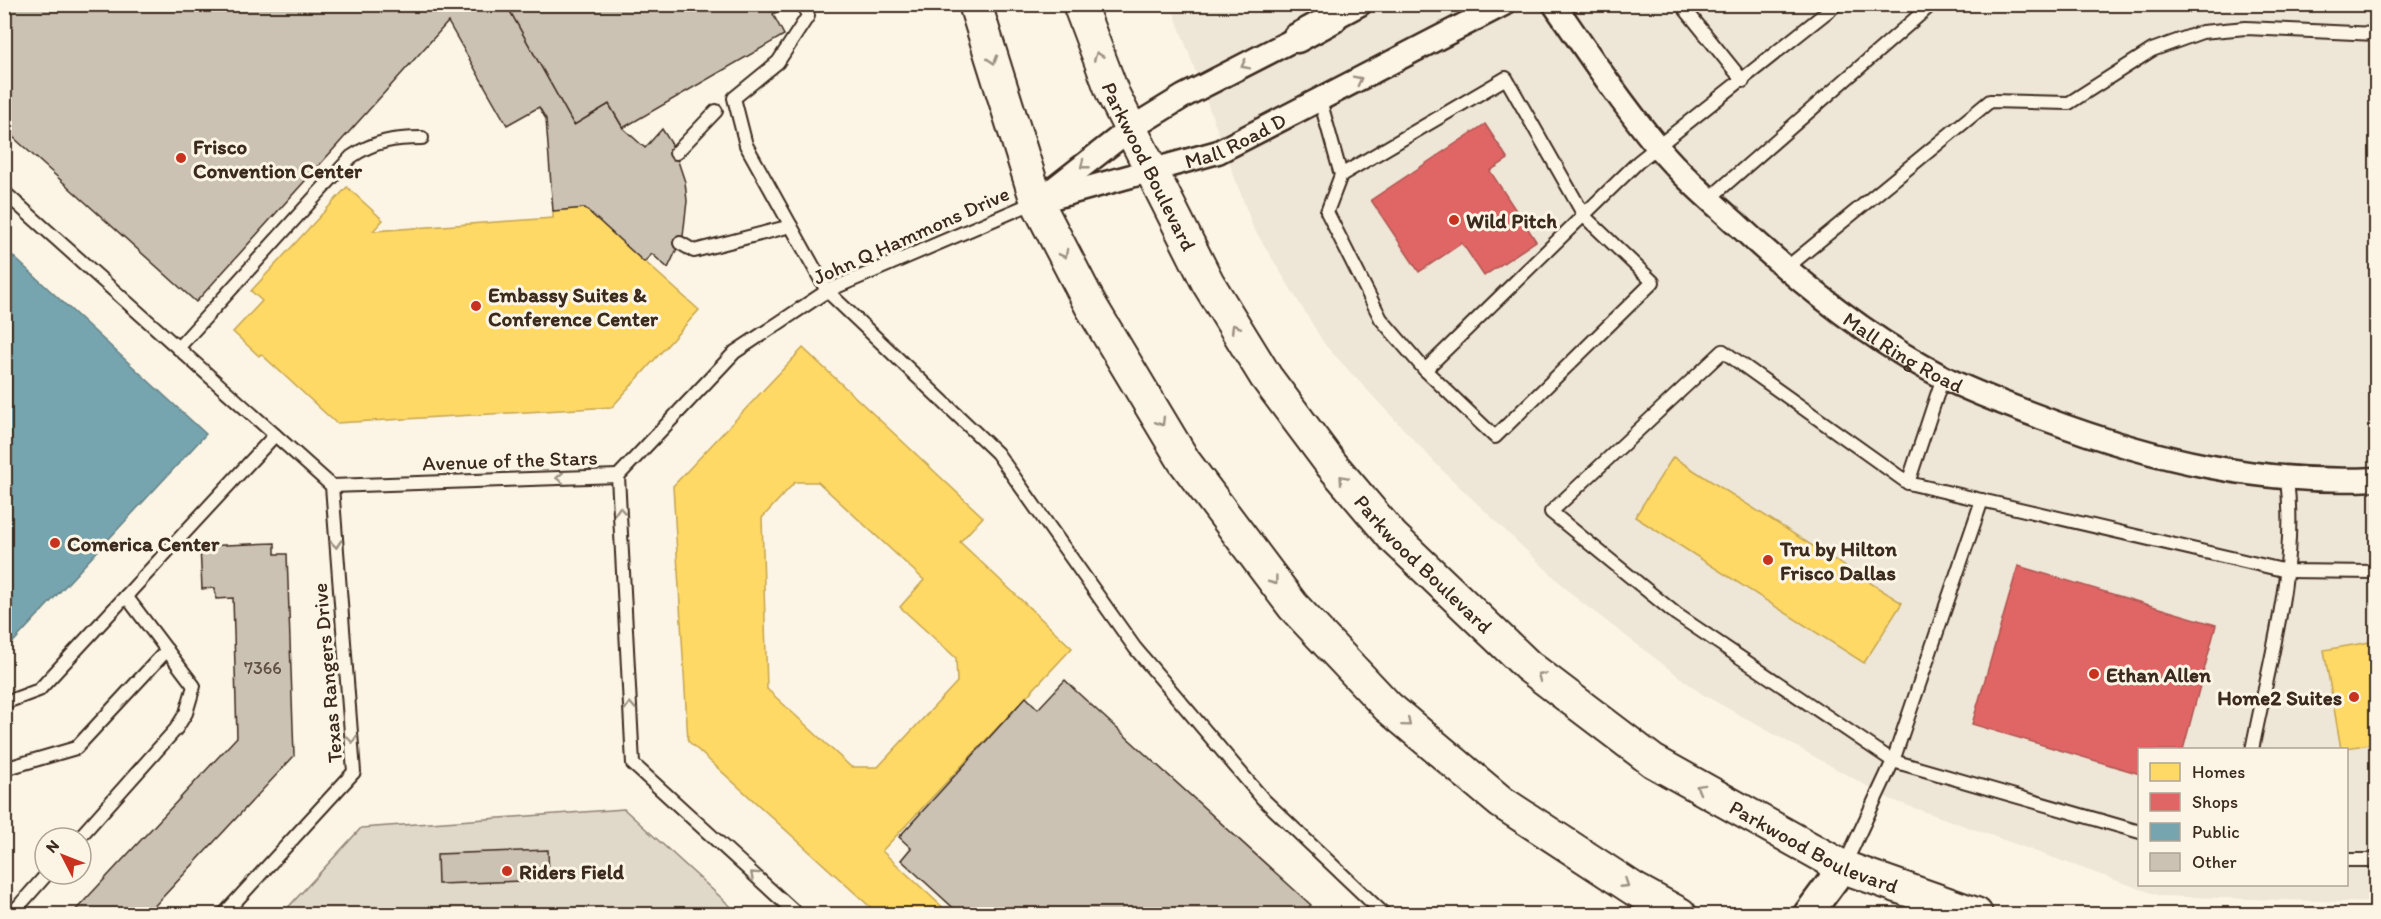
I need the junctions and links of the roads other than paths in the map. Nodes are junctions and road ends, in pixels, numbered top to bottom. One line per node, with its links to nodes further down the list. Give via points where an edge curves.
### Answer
1 (803, 4): 26 (lane, via 808,16 778,63 734,98 746,145)
2 (975, 4): 24 (main road, one-way to 24)
3 (1079, 4): 16 (main road, Parkwood Boulevard, one-way to 3)
4 (1360, 4): 10 (street)
5 (1504, 4): 14 (street, Mall Road D, one-way to 5)
6 (1554, 4): 18 (street, Mall Ring Road)
7 (1681, 4): 13 (lane)
8 (1837, 4): 13 (lane)
9 (1932, 4): 23 (lane)
10 (1328, 12): 12 (street)
11 (2376, 34): 28 (lane, via 2247,28 2202,32 2152,50 2069,102 1990,101)
12 (1297, 38): 16 (street, one-way to 16, via 1184,96)
13 (1743, 81): 18 (lane)
14 (1320, 100): 20 (street, Mall Road D, via 1218,152); 21 (lane)
15 (716, 111): 19 (lane)
16 (1130, 129): 20 (main road, Parkwood Boulevard); 24 (street, one-way to 24)
17 (422, 138): 30 (lane, via 395,138 368,146 351,157)
18 (1658, 147): 23 (street, Mall Ring Road); 25 (lane, via 1638,162)
19 (676, 153)
20 (1150, 169): 24 (street, Mall Road D); 52 (main road, Parkwood Boulevard, one-way to 20, via 1653,761 1528,666 1392,536 1331,464 1266,377 1208,283)
21 (1341, 175): 25 (lane, via 1506,78); 31 (lane, via 1327,212 1381,319)
22 (4, 192): 30 (lane)
23 (1709, 199): 28 (street, Mall Ring Road)
24 (1036, 202): 29 (lane, John Q Hammons Drive); 58 (main road, one-way to 58, via 1091,306 1184,461 1293,606 1388,707 1501,802 1634,890)
25 (1585, 217): 31 (lane); 31 (lane, via 1653,282 1495,437)
26 (791, 226): 27 (lane, via 694,251); 29 (lane)
27 (680, 243)
28 (1785, 269): 32 (street, Mall Ring Road, via 1859,324)
29 (827, 291): 34 (lane, John Q Hammons Drive, via 735,352); 54 (lane, via 997,453 1134,648 1263,799)
30 (178, 348): 33 (lane)
31 (1425, 370)
32 (1942, 377): 36 (street, Mall Ring Road, via 2105,442 2164,459); 37 (lane)
33 (275, 435): 38 (lane); 42 (lane)
34 (618, 476): 38 (lane, Avenue of the Stars, one-way to 38); 57 (lane, Avenue of the Stars, one-way to 34, via 633,765)
35 (2376, 479): 36 (street, Mall Ring Road)
36 (2287, 480): 40 (lane)
37 (1908, 483): 39 (lane); 46 (lane, via 1723,351 1551,512 1676,614)
38 (332, 486): 56 (lane, Texas Rangers Drive, one-way to 56, via 354,772)
39 (1982, 500): 40 (lane); 46 (lane)
40 (2287, 571): 41 (lane); 45 (lane)
41 (2376, 572)
42 (126, 596): 43 (lane); 44 (lane, via 39,690)
43 (167, 650): 47 (lane, via 76,748); 48 (lane, via 194,686 186,713)
44 (4, 703)
45 (2252, 748)
46 (1893, 761): 49 (lane); 52 (lane)
47 (4, 769)
48 (90, 826)
49 (2138, 832)
50 (2348, 860): 51 (lane)
51 (2376, 860)
52 (1843, 867): 59 (street); 60 (street); 61 (main road, Parkwood Boulevard)
53 (36, 886): 55 (lane, via 17,908)
54 (1378, 912)
55 (4, 913)
56 (224, 915)
57 (797, 915)
58 (1680, 915)
59 (1808, 915)
60 (1829, 915)
61 (1976, 915)

